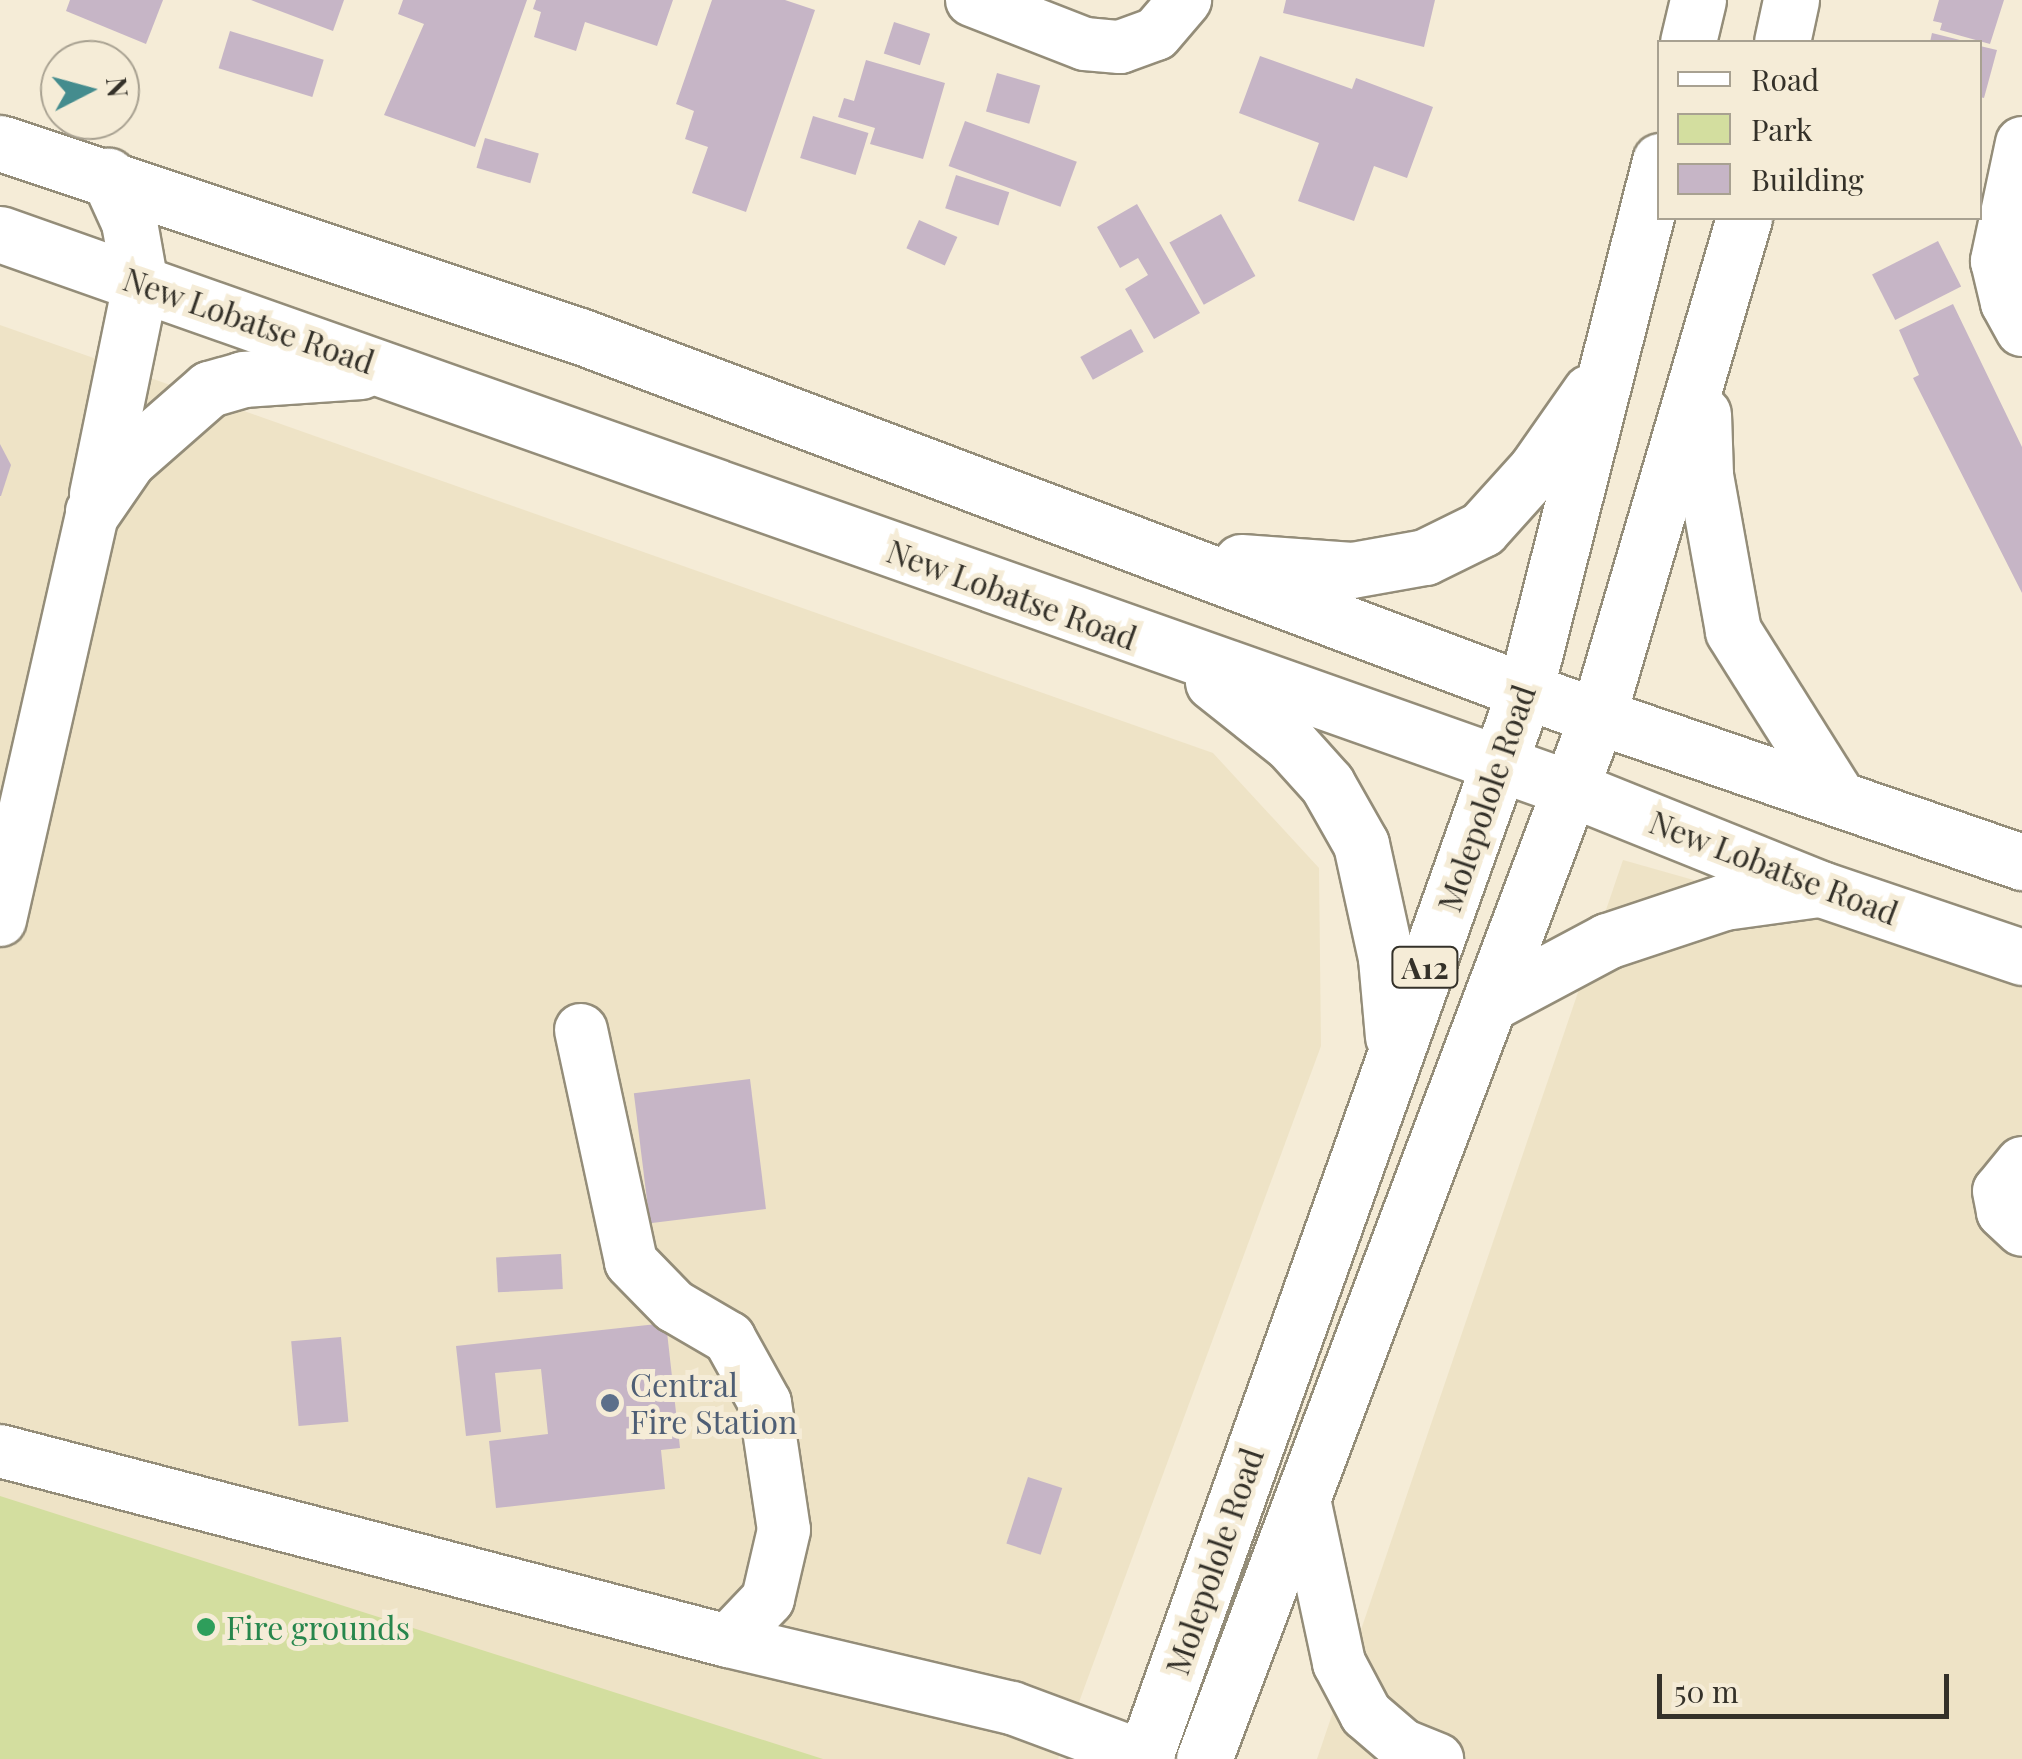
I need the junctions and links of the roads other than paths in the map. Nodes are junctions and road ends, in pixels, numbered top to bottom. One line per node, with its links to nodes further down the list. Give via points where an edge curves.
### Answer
1 (972, 0): 4 (street, via 1085,44 1120,47)
2 (1698, 0): 5 (main road)
3 (1792, 0): 6 (main road)
4 (1170, 17)
5 (1688, 40)
6 (1782, 40)
7 (0, 143): 10 (main road)
8 (2019, 166): 14 (street, via 1997,261 2007,304)
9 (1657, 173): 15 (main road, Molepolole Road / A12)
10 (108, 176): 13 (main road, via 129,222); 19 (main road, via 580,336)
11 (1743, 220): 17 (main road, Molepolole Road / A12)
12 (0, 234): 13 (main road, New Lobatse Road)
13 (140, 284): 16 (main road, New Lobatse Road); 18 (main road)
14 (2022, 330)
15 (1612, 360): 19 (main road, via 1536,469 1482,529 1424,557 1352,570); 21 (main road, Molepolole Road / A12)
16 (394, 369): 18 (main road, via 242,379 209,388 128,460); 20 (main road, New Lobatse Road)
17 (1701, 376): 22 (main road, Molepolole Road / A12); 25 (main road, via 1705,475 1733,631)
18 (93, 511): 28 (street)
19 (1183, 557): 21 (main road)
20 (1180, 655): 23 (main road, New Lobatse Road); 32 (main road, via 1291,744 1327,784 1362,844 1381,926)
21 (1526, 690): 22 (main road); 23 (main road, Molepolole Road / A12)
22 (1600, 712): 24 (main road, Molepolole Road / A12); 25 (main road)
23 (1499, 765): 24 (main road, New Lobatse Road); 32 (main road, Molepolole Road / A12)
24 (1572, 789): 27 (main road, New Lobatse Road); 30 (main road, Molepolole Road / A12)
25 (1834, 793): 26 (main road)
26 (2022, 862)
27 (1821, 888): 29 (main road, New Lobatse Road); 30 (main road, via 1724,902 1606,941)
28 (0, 920)
29 (2022, 957)
30 (1488, 1004): 36 (main road, Molepolole Road / A12)
31 (581, 1030): 37 (street, via 631,1262 674,1306 729,1338 765,1403 784,1530 768,1600)
32 (1395, 1050): 38 (main road, Molepolole Road / A12)
33 (2022, 1163): 34 (street, via 1999,1191 2003,1212)
34 (2022, 1230)
35 (0, 1451): 37 (street)
36 (1305, 1504): 39 (main road, Molepolole Road / A12); 40 (street, via 1339,1663 1366,1714 1402,1744)
37 (728, 1641): 38 (street, via 1012,1708)
38 (1146, 1758)
39 (1204, 1759)
40 (1437, 1759)

